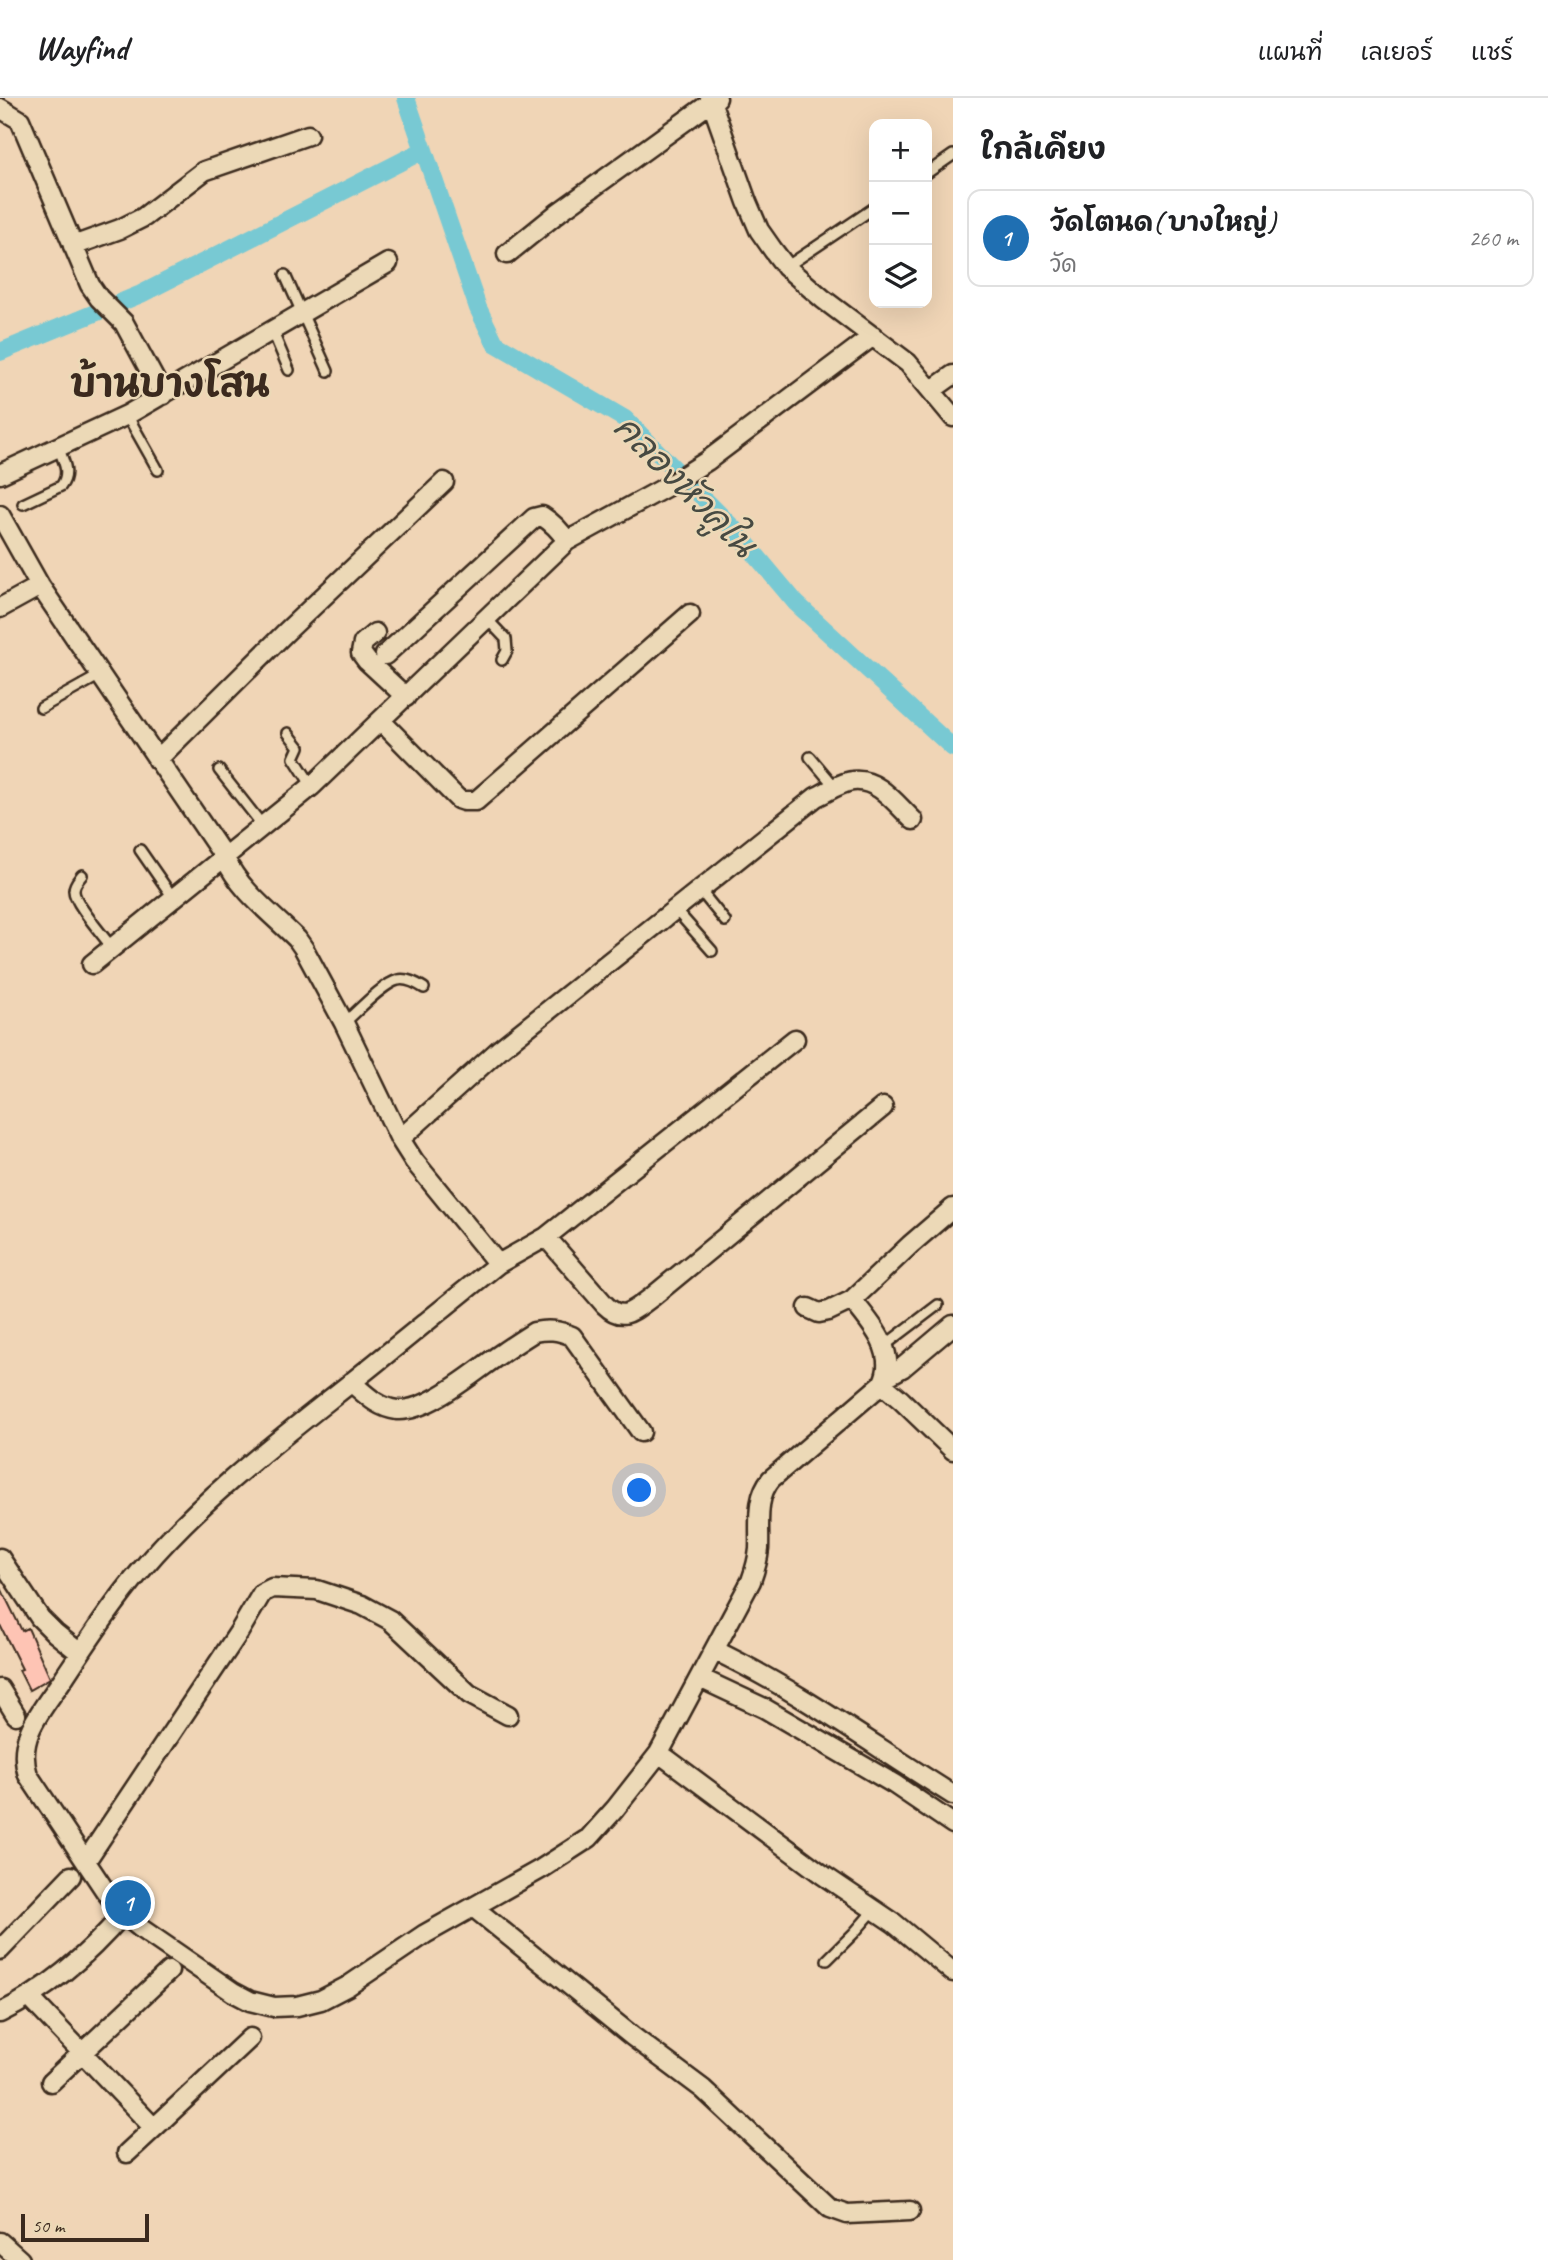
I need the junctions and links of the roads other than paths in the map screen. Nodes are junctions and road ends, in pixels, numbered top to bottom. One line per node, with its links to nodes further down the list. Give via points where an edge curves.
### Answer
1 (713, 99): 8 (street); 10 (street, via 759,230)
2 (0, 108): 7 (street, via 20,120)
3 (308, 135): 7 (street, via 204,171 145,217)
4 (953, 155): 5 (lane)
5 (932, 170)
6 (869, 211): 10 (lane)
7 (73, 246): 19 (street, via 90,285 124,323)
8 (507, 254)
9 (388, 263): 12 (street)
10 (786, 267): 14 (street)
11 (285, 275): 12 (lane)
12 (302, 312): 13 (street); 16 (lane)
13 (272, 330): 15 (lane); 19 (street)
14 (873, 336): 18 (street, via 908,363); 29 (street, via 706,461)
15 (289, 370)
16 (328, 371)
17 (953, 375): 18 (street)
18 (932, 390): 21 (street)
19 (163, 395): 20 (street)
20 (127, 415): 22 (street); 23 (lane)
21 (953, 418)
22 (58, 447): 24 (street); 26 (lane, via 65,481)
23 (158, 470)
24 (0, 474)
25 (444, 482): 43 (street)
26 (23, 504)
27 (0, 515): 28 (street)
28 (5, 537): 30 (street)
29 (567, 541): 33 (street); 35 (street, via 551,522 542,516 534,518)
30 (40, 586): 31 (street); 37 (street)
31 (0, 608)
32 (690, 614): 40 (street, via 476,801 458,799)
33 (487, 619): 36 (lane, via 506,639); 38 (street)
34 (375, 633): 38 (street, via 363,643 361,653)
35 (385, 655)
36 (502, 660)
37 (102, 674): 39 (lane); 43 (street)
38 (406, 697): 40 (street)
39 (41, 708)
40 (381, 721): 45 (street)
41 (288, 733): 45 (lane, via 299,747 294,758)
42 (810, 757): 46 (lane)
43 (157, 760): 50 (street)
44 (219, 770): 48 (lane)
45 (312, 786): 48 (street)
46 (836, 788): 47 (street, via 850,781 868,782); 52 (street, via 816,797)
47 (913, 820)
48 (263, 826): 50 (street)
49 (140, 850): 53 (lane)
50 (225, 858): 53 (street); 60 (street, via 239,881 297,939)
51 (82, 875): 56 (lane, via 73,891 77,901)
52 (699, 889): 54 (street); 55 (lane)
53 (174, 899): 56 (street)
54 (675, 909): 57 (lane); 63 (street, via 500,1049)
55 (725, 922)
56 (112, 948): 58 (street)
57 (712, 951)
58 (92, 964)
59 (424, 988): 60 (lane, via 407,980 396,981)
60 (344, 1023): 63 (street)
61 (795, 1039): 65 (street)
62 (883, 1107): 65 (street, via 652,1297 622,1315 605,1305)
63 (400, 1139): 66 (street)
64 (953, 1208): 67 (street)
65 (545, 1237): 66 (street)
66 (498, 1265): 73 (street)
67 (852, 1300): 69 (street, via 819,1313); 71 (street)
68 (938, 1305): 71 (lane)
69 (808, 1308)
70 (953, 1325): 72 (street)
71 (884, 1346): 72 (street, via 888,1361)
72 (884, 1381): 75 (street); 77 (street, via 764,1488 757,1566)
73 (351, 1382): 74 (street, via 382,1406 398,1410 418,1406 534,1332 548,1329 572,1336); 78 (street, via 269,1447 190,1519 143,1568)
74 (640, 1432)
75 (953, 1450)
76 (0, 1558): 78 (street, via 40,1618)
77 (714, 1650): 79 (street); 84 (street)
78 (80, 1653): 86 (street, via 31,1727 23,1754 29,1776)
79 (700, 1678): 83 (street); 85 (street, via 764,1708)
80 (0, 1689): 81 (street)
81 (16, 1715)
82 (508, 1715): 86 (street, via 469,1694 390,1620 317,1590 272,1588 262,1593)
83 (659, 1753): 88 (street, via 589,1838); 89 (street)
84 (953, 1795)
85 (953, 1824)
86 (86, 1861): 90 (street)
87 (71, 1875): 91 (street)
88 (473, 1907): 90 (street, via 348,1986 297,2007 274,2007 242,1996); 102 (street, via 703,2089 830,2208 847,2214)
89 (874, 1910): 92 (lane); 94 (street)
90 (123, 1914): 95 (street)
91 (0, 1950)
92 (827, 1960)
93 (169, 1971): 98 (street)
94 (953, 1972)
95 (30, 1998): 96 (street); 98 (street)
96 (0, 2013)
97 (250, 2038): 100 (street)
98 (82, 2054): 99 (street); 100 (street)
99 (51, 2082)
100 (154, 2128): 101 (street)
101 (127, 2153)
102 (910, 2211)
103 (0, 2242): 104 (street)
104 (20, 2260)

